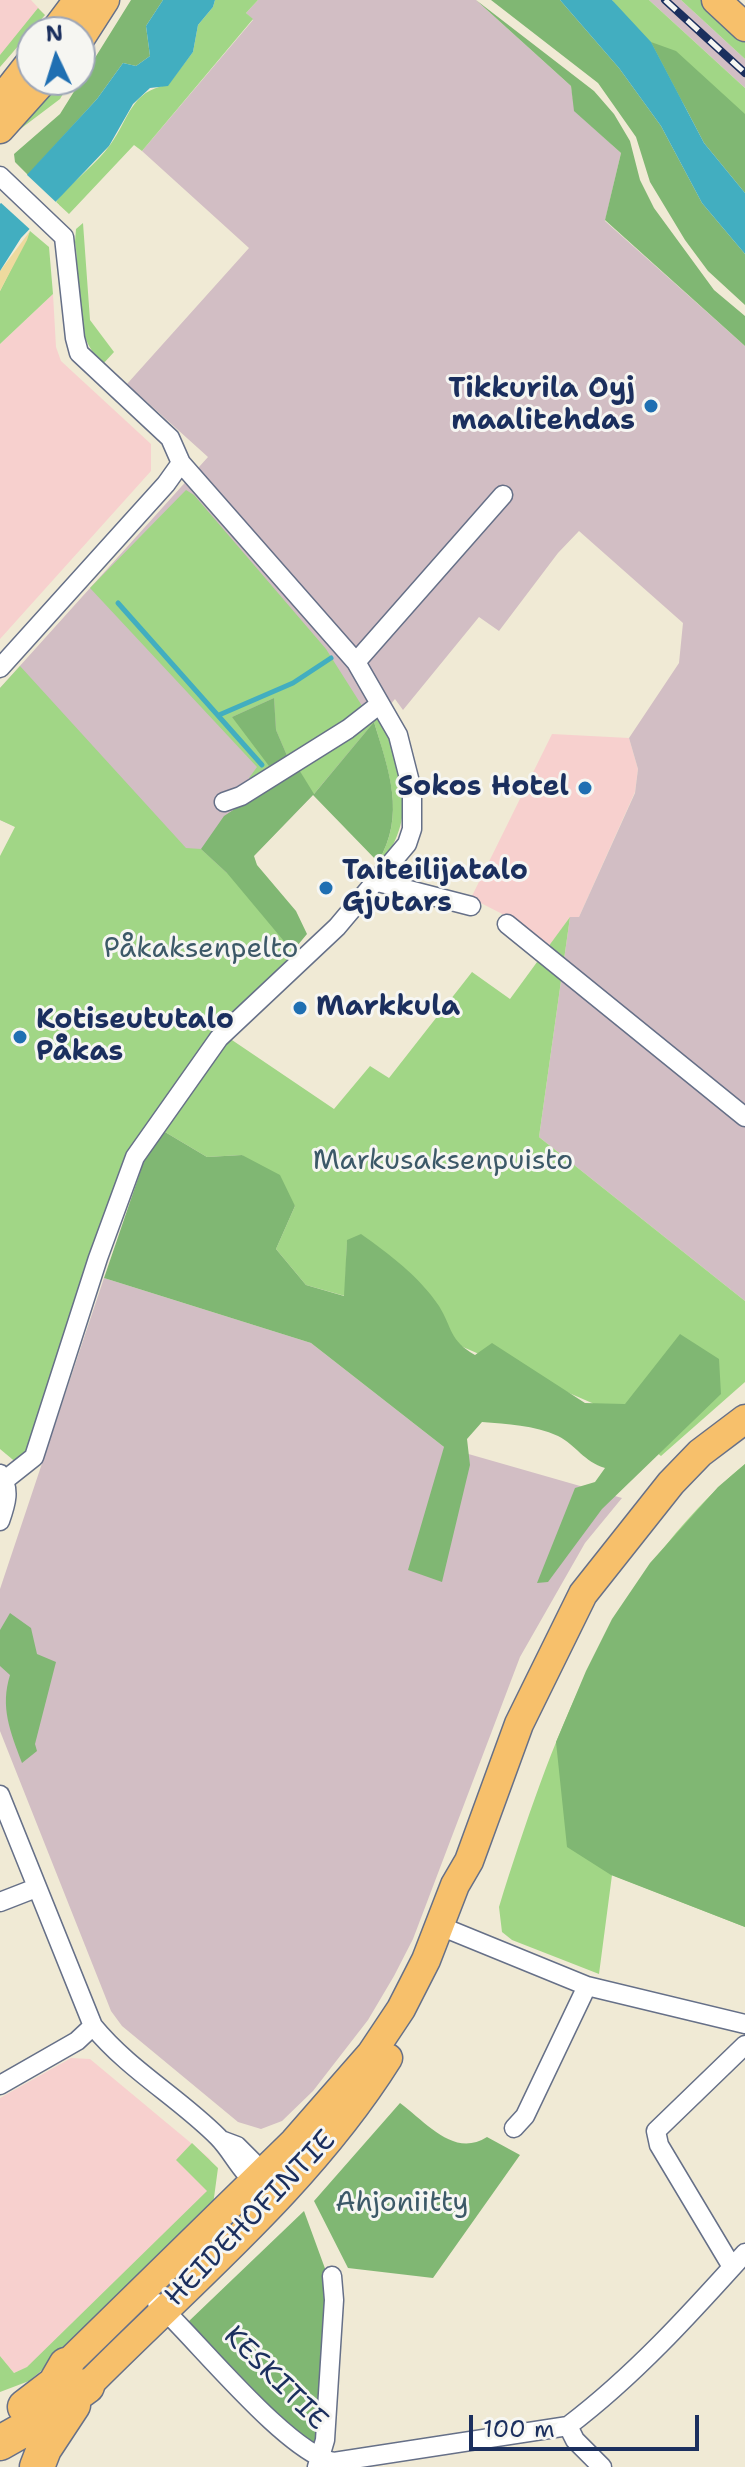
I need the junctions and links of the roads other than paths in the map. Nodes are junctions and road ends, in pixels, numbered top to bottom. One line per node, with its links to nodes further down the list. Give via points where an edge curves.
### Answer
1 (716, 0): 4 (main road)
2 (739, 0): 3 (main road)
3 (745, 5)
4 (745, 27)
5 (16, 80): 7 (main road)
6 (30, 96): 8 (main road)
7 (0, 101)
8 (0, 129)
9 (1, 177): 10 (street, via 67,245 79,353 170,438)
10 (181, 463): 12 (street); 13 (street)
11 (503, 495): 12 (street)
12 (356, 662): 14 (street)
13 (0, 668)
14 (380, 704): 15 (street, via 348,729); 16 (street, via 398,735 413,809 407,844)
15 (224, 802)
16 (378, 882): 17 (street); 21 (street, via 219,1038 135,1157 34,1457)
17 (471, 906)
18 (507, 924): 19 (street)
19 (745, 1117)
20 (743, 1417): 26 (main road, HEIDEHOFINTIE, via 671,1483 583,1594 519,1724 469,1861 455,1885)
21 (2, 1477): 22 (street, via 7,1502)
22 (0, 1521)
23 (0, 1795): 24 (street)
24 (36, 1888): 25 (street); 29 (street)
25 (0, 1902)
26 (447, 1929): 27 (street); 33 (main road, HEIDEHOFINTIE, via 421,2004 367,2091 313,2162)
27 (587, 1986): 28 (street); 32 (street, via 525,2116)
28 (745, 2024)
29 (93, 2026): 31 (street, via 71,2045); 33 (street, via 112,2050 221,2140 237,2146)
30 (745, 2045): 35 (street, via 660,2124 656,2137)
31 (0, 2085)
32 (514, 2128)
33 (265, 2183): 37 (main road, HEIDEHOFINTIE)
34 (745, 2253): 35 (street)
35 (732, 2267): 41 (street, via 653,2351)
36 (332, 2276): 44 (street, via 325,2440)
37 (154, 2299): 38 (main road, HEIDEHOFINTIE); 44 (street, KESKITIE)
38 (77, 2376): 39 (highway); 40 (highway, via 55,2384); 42 (highway, via 39,2421); 45 (highway)
39 (0, 2401)
40 (0, 2423)
41 (568, 2426): 43 (street, KESKITIE); 46 (street)
42 (0, 2443)
43 (422, 2459): 44 (street, KESKITIE)
44 (319, 2463)
45 (37, 2467)
46 (602, 2467)

